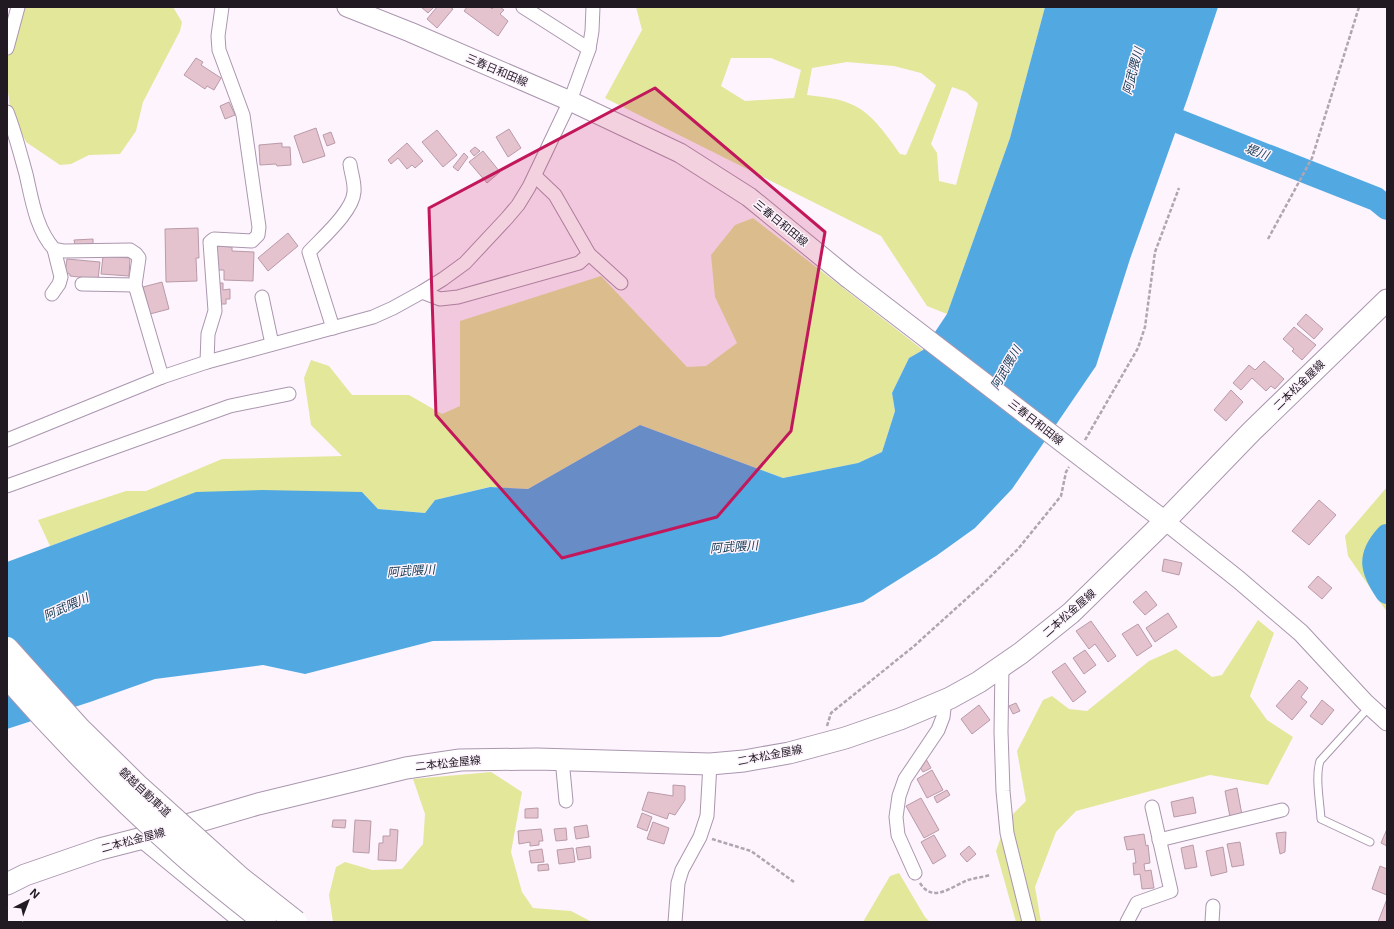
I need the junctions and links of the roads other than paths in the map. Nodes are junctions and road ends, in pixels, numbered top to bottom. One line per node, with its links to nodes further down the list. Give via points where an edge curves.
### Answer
1 (18, 7): 6 (street)
2 (222, 7): 23 (street, via 219,50 243,115 259,227 258,235 252,241 214,238 210,242 215,311 208,334)
3 (347, 7): 8 (main road, 三春日和田線)
4 (523, 7): 7 (street)
5 (593, 7): 7 (street)
6 (7, 48)
7 (589, 49): 8 (street)
8 (570, 101): 11 (street); 28 (main road, 三春日和田線, bridge, via 680,153 725,181)
9 (7, 112): 12 (street, via 35,212 47,241)
10 (350, 164): 21 (street, via 354,192 348,210 309,252)
11 (535, 176): 13 (street, via 555,195); 17 (street, via 514,210 465,263)
12 (54, 249): 16 (street, via 130,250 139,258); 18 (street, via 61,277)
13 (589, 254): 14 (street); 17 (street, via 579,263 458,297 440,299)
14 (621, 283)
15 (82, 284): 16 (street)
16 (135, 285): 24 (street)
17 (422, 292): 21 (street, via 372,317)
18 (52, 294)
19 (262, 297): 22 (street)
20 (1387, 300): 28 (main road, 二本松金屋線, via 1251,432)
21 (333, 328): 22 (street)
22 (272, 344): 23 (street)
23 (207, 362): 24 (street)
24 (162, 377): 26 (street)
25 (289, 394): 27 (street, via 230,406)
26 (7, 440)
27 (7, 486)
28 (1165, 521): 30 (main road, 二本松金屋線, via 1071,613); 33 (street, via 1301,633)
29 (7, 648): 48 (highway, 磐越自動車道, bridge, via 84,733 139,787 239,877)
30 (1002, 666): 32 (main road, 二本松金屋線); 50 (street, via 1001,732 1007,833)
31 (7, 677): 47 (highway, 磐越自動車道, bridge, via 64,740 124,800 183,855)
32 (945, 700): 36 (main road, 二本松金屋線, via 845,738 782,755); 43 (street, via 938,730 905,779 899,796 896,817 898,835)
33 (1370, 706): 34 (street); 42 (lane, via 1318,766 1321,819)
34 (1387, 722)
35 (562, 760): 36 (main road, 二本松金屋線); 37 (street); 40 (main road, 二本松金屋線, via 460,760 406,768 258,804)
36 (710, 764): 49 (street, via 707,816 700,837 678,882)
37 (566, 801)
38 (1152, 807): 41 (street)
39 (1282, 810): 41 (street)
40 (140, 840): 44 (main road, 二本松金屋線, via 100,849 25,875); 46 (street)
41 (1160, 840): 51 (street, via 1171,891 1137,903)
42 (1370, 842)
43 (915, 873)
44 (7, 884)
45 (1213, 906): 52 (street)
46 (240, 922)
47 (264, 922)
48 (296, 922)
49 (675, 922)
50 (1029, 922)
51 (1127, 922)
52 (1212, 922)

